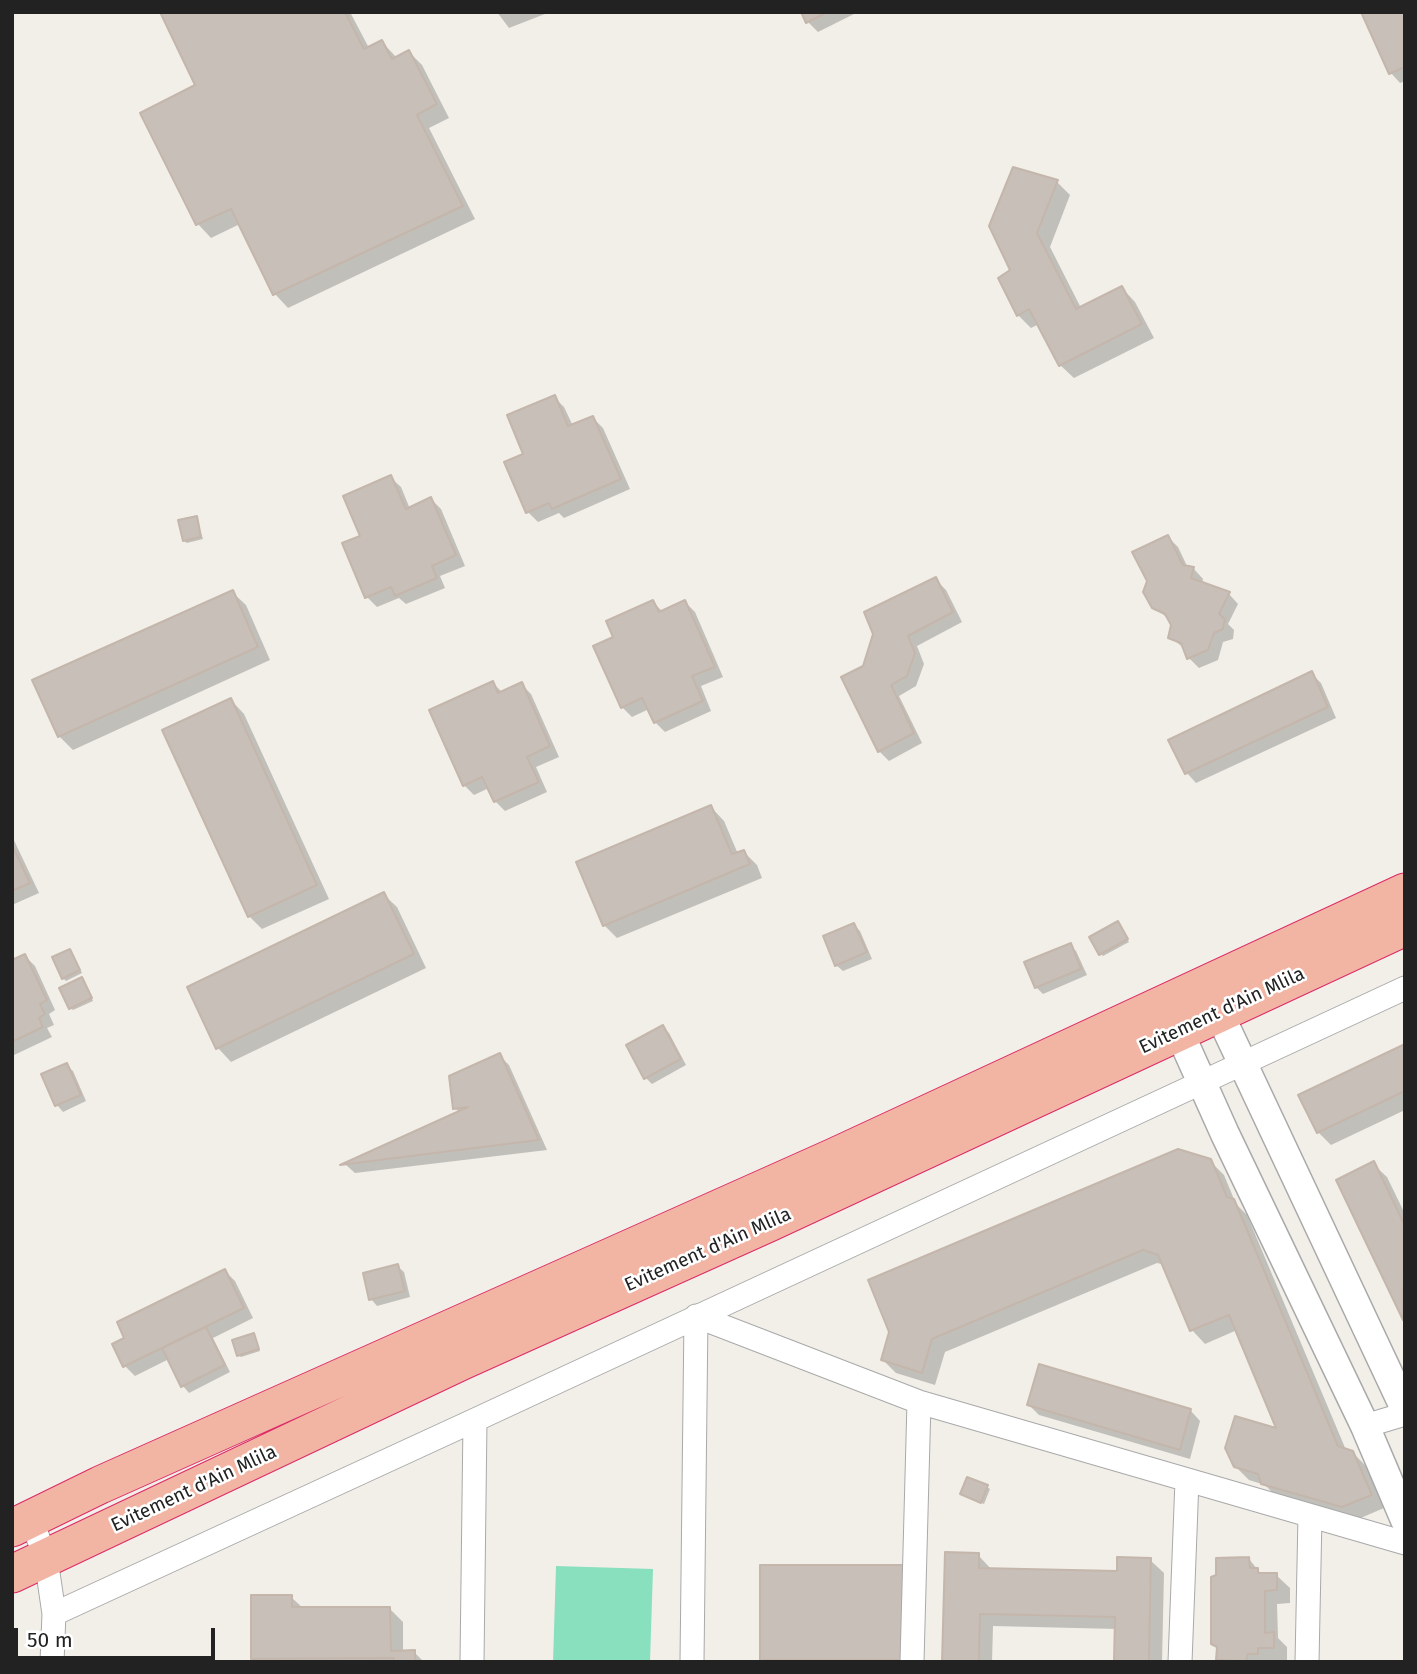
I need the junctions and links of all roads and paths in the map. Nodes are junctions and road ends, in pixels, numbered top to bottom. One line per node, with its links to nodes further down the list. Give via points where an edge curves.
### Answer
1 (1405, 892): 4 (highway, Evitement d'Ain Mlila)
2 (1405, 927): 4 (highway, Evitement d'Ain Mlila)
3 (1405, 988): 6 (street)
4 (1212, 998): 5 (highway, Evitement d'Ain Mlila); 6 (street)
5 (1172, 1017): 7 (street); 17 (highway, Evitement d'Ain Mlila, via 834,1157); 19 (highway, Evitement d'Ain Mlila, via 769,1223 462,1361)
6 (1241, 1063): 7 (street); 10 (street)
7 (1203, 1082): 8 (street); 13 (street)
8 (696, 1316): 9 (street); 12 (street); 24 (street)
9 (919, 1402): 14 (street); 25 (street)
10 (1405, 1409)
11 (1405, 1414): 13 (street)
12 (475, 1420): 21 (street); 23 (street)
13 (1365, 1426): 16 (street)
14 (1187, 1480): 15 (street); 26 (street)
15 (1310, 1516): 18 (street); 27 (street)
16 (1405, 1520)
17 (21, 1523): 19 (street)
18 (1405, 1543)
19 (46, 1559): 20 (highway, Evitement d'Ain Mlila); 21 (street)
20 (12, 1574)
21 (54, 1614): 22 (street)
22 (52, 1662)
23 (472, 1662)
24 (692, 1662)
25 (912, 1662)
26 (1180, 1662)
27 (1307, 1662)

